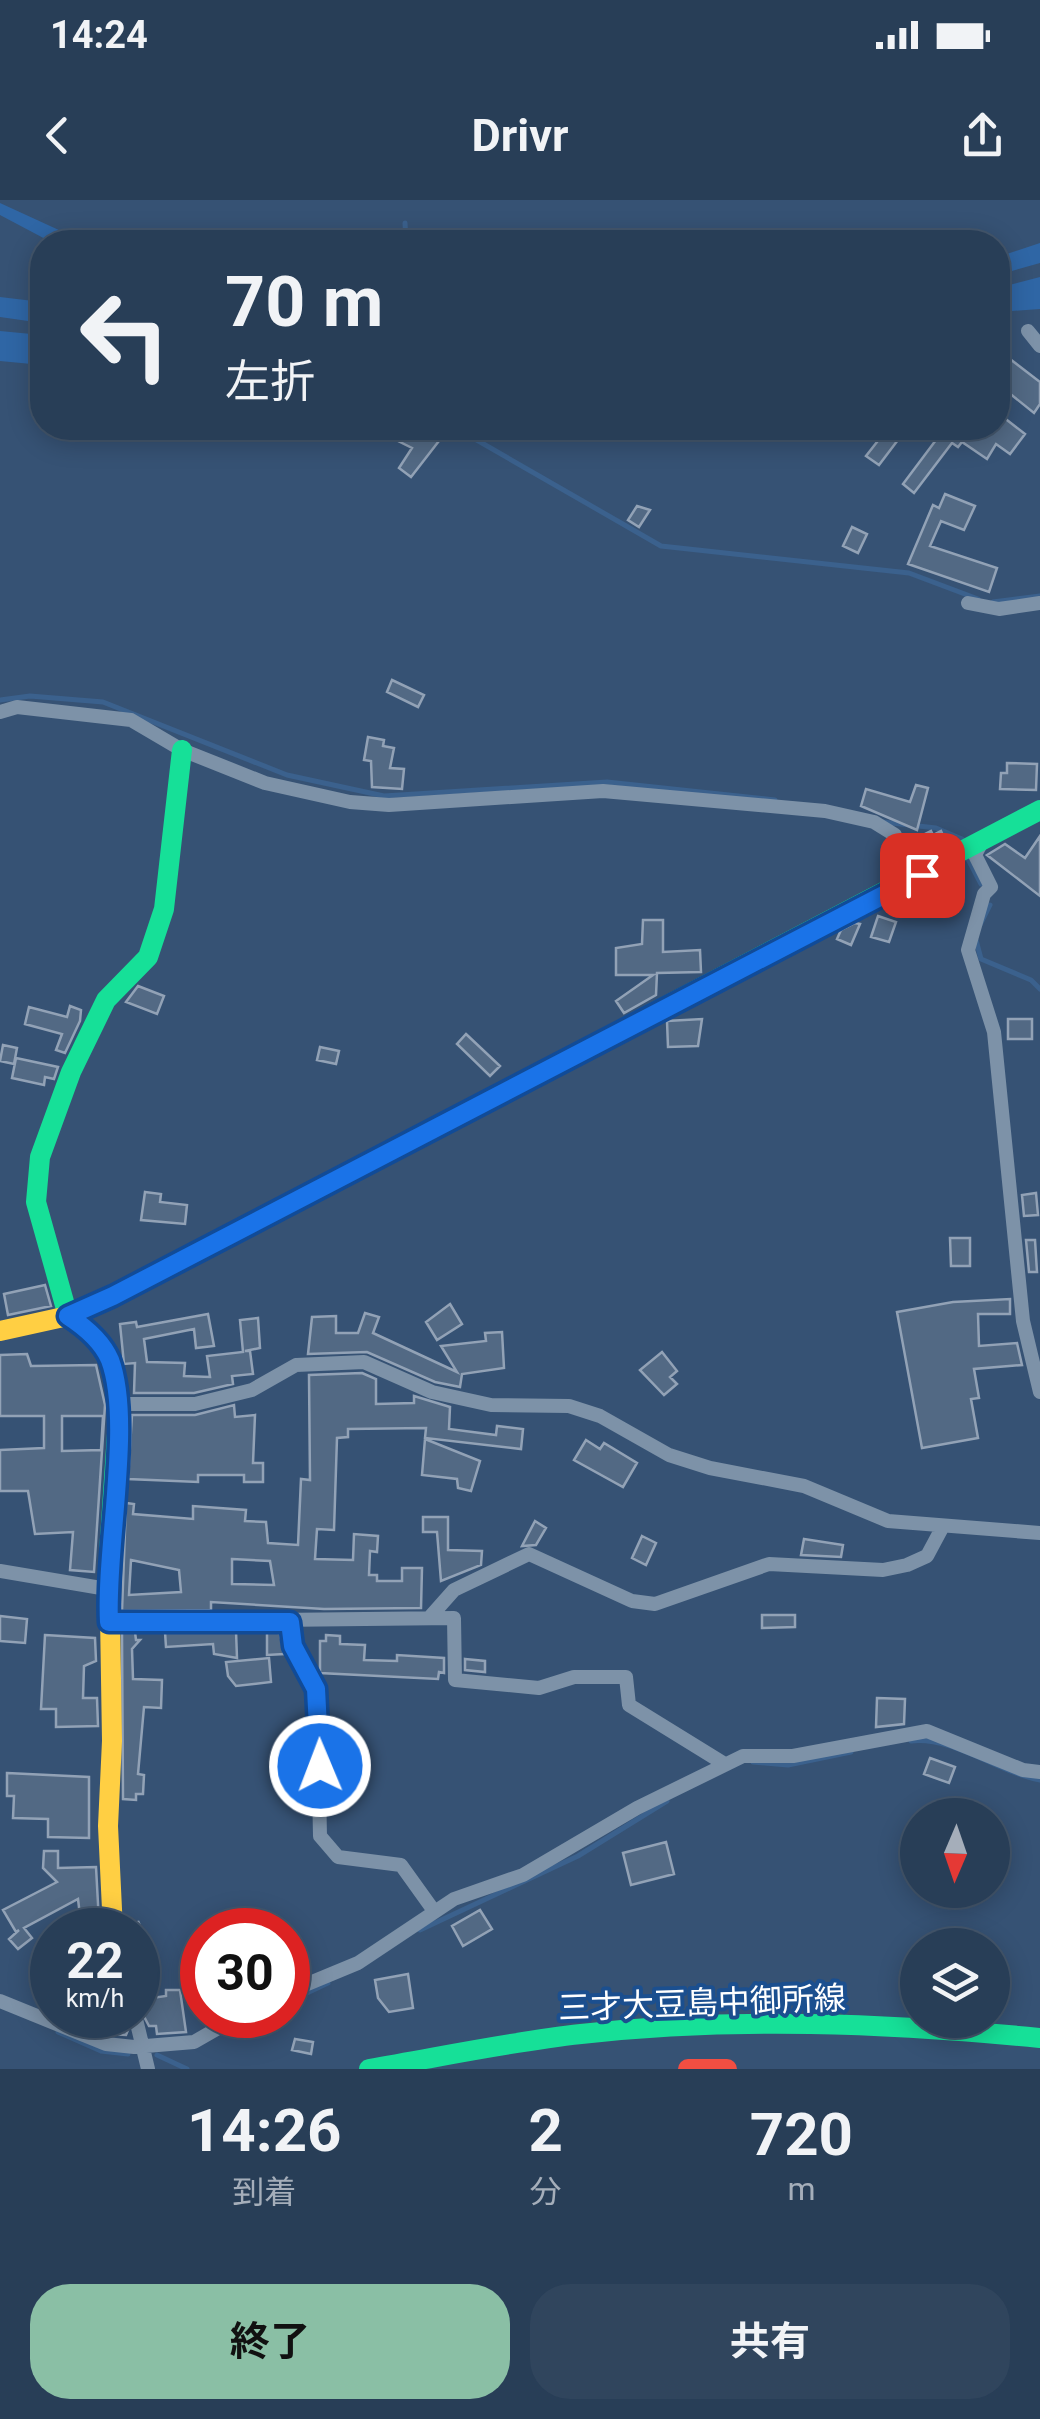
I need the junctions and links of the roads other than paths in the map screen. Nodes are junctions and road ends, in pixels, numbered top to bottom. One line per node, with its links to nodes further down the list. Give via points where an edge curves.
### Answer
1 (1028, 331): 2 (street)
2 (1040, 346)
3 (1040, 602): 4 (street, via 999,609)
4 (968, 603)
5 (0, 712): 6 (street, via 18,708 131,720)
6 (182, 750): 9 (street, via 265,782 350,802 603,791 825,812 874,822 895,835 903,865); 10 (main road, via 170,880 148,957 106,1000 40,1157 38,1223)
7 (1040, 810): 8 (main road)
8 (982, 842): 9 (main road); 12 (street, via 975,855 991,887 968,950 994,1032 1023,1321)
9 (922, 875): 10 (main road)
10 (68, 1316): 11 (main road); 13 (main road, via 109,1358)
11 (0, 1331)
12 (1040, 1392)
13 (120, 1404): 14 (street, via 195,1404 252,1390 296,1365 364,1362 432,1392 491,1405 569,1406 670,1455 804,1486 888,1521); 17 (main road)
14 (942, 1528): 15 (street); 18 (street, via 927,1556 907,1564 883,1570 769,1564 655,1604 529,1554 454,1590)
15 (1040, 1533)
16 (0, 1571): 17 (street)
17 (107, 1589): 19 (main road)
18 (430, 1617): 20 (street); 21 (street, via 454,1618 455,1680 539,1688 574,1677 626,1676 629,1705)
19 (109, 1622): 20 (street); 23 (main road)
20 (290, 1622): 24 (street, via 293,1646 316,1689 316,1822 325,1847 338,1856 401,1864)
21 (723, 1763): 22 (street, via 826,1752 927,1731); 24 (street, via 523,1875)
22 (1040, 1772)
23 (112, 1908)
24 (434, 1911): 25 (street, via 358,1963)
25 (310, 1983)
26 (0, 2001): 30 (street, via 106,2044)
27 (142, 2038): 30 (street)
28 (201, 2038): 30 (street)
29 (1040, 2038): 32 (main road, 三才大豆島中御所線, via 908,2027 663,2030 519,2042)
30 (144, 2044): 31 (street)
31 (148, 2069)
32 (368, 2069)
33 (688, 2069): 34 (main road, 三才大豆島中御所線)
34 (727, 2069)

